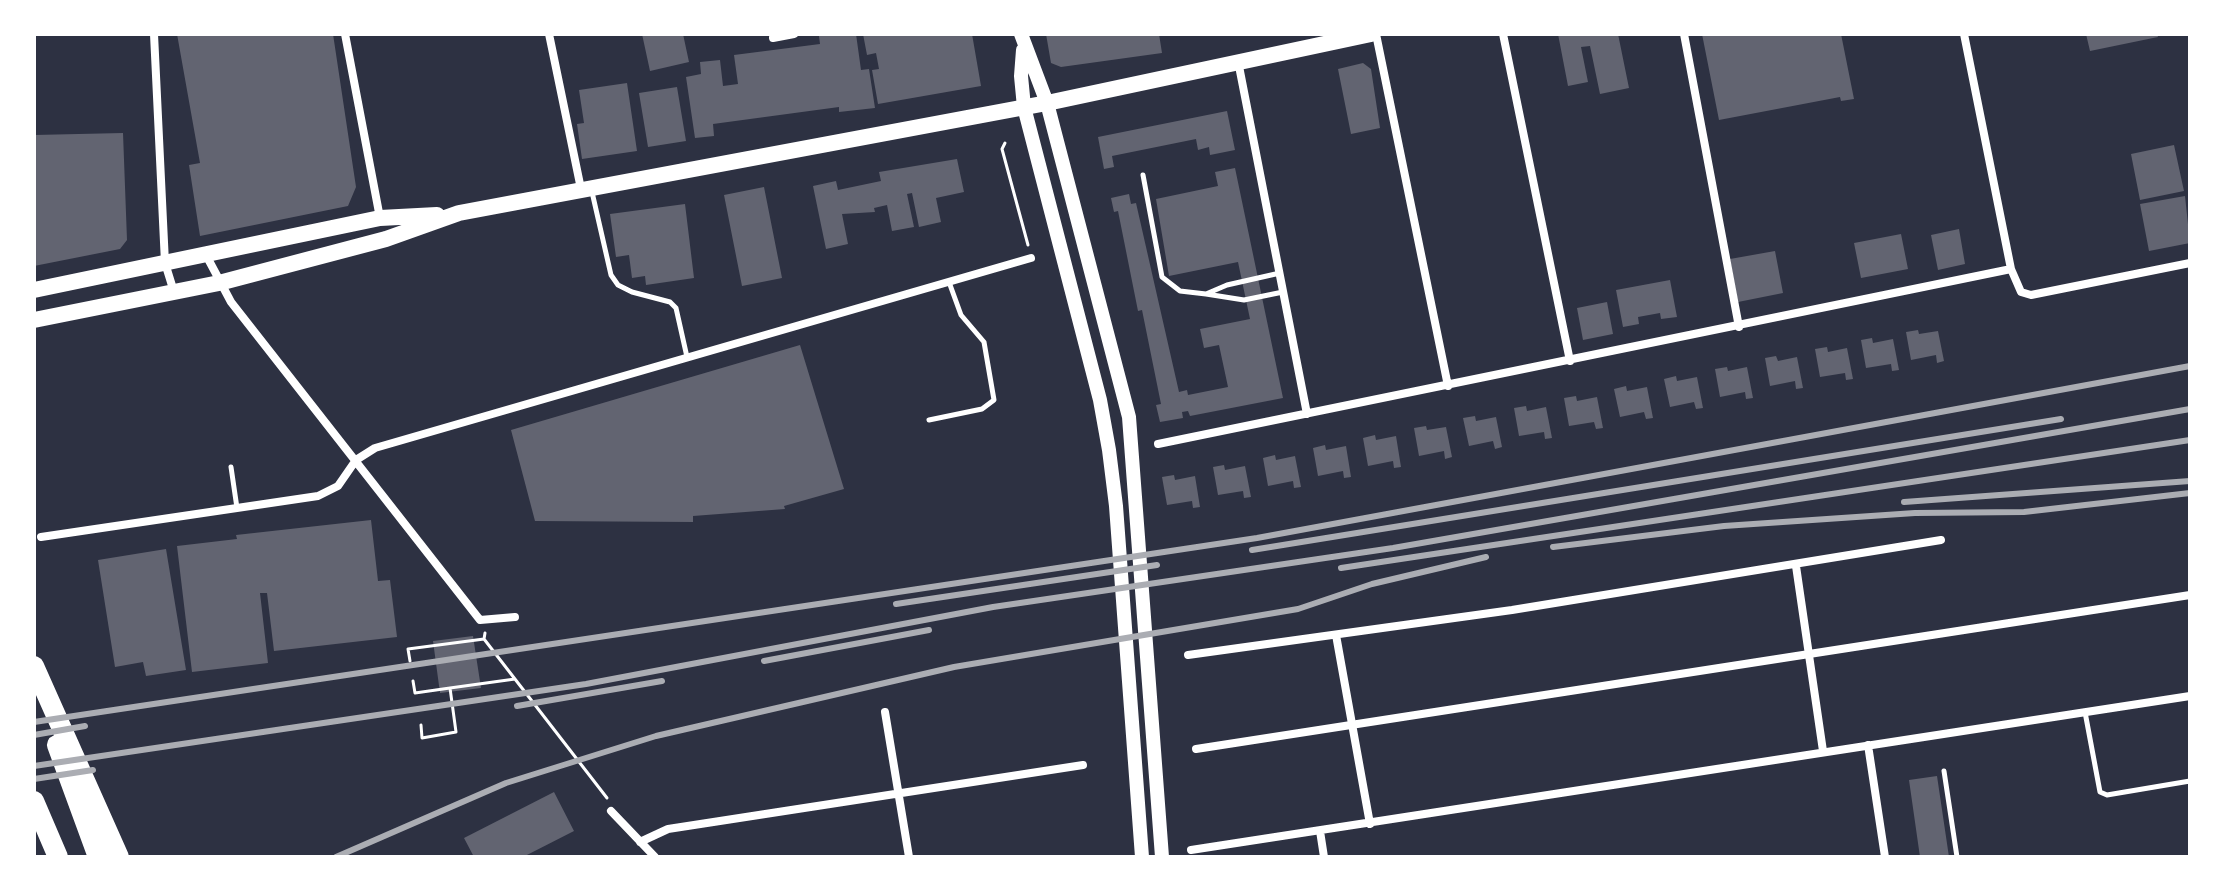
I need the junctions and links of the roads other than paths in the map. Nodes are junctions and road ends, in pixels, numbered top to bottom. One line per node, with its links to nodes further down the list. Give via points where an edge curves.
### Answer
1 (154, 34): 21 (street)
2 (345, 34): 18 (street)
3 (549, 34): 16 (street)
4 (794, 34): 9 (street)
5 (1374, 34): 10 (main road); 35 (street)
6 (1503, 34): 34 (street)
7 (1684, 34): 32 (street)
8 (1964, 34): 23 (street)
9 (773, 38)
10 (1318, 39): 12 (main road)
11 (1022, 40): 13 (main road); 14 (main road)
12 (1238, 61): 13 (main road); 24 (street)
13 (1047, 103): 14 (main road); 74 (main road, via 1129,417)
14 (1024, 107): 16 (main road); 73 (main road, via 1109,450)
15 (1143, 175): 30 (lane, via 1162,277 1180,291)
16 (586, 188): 17 (main road); 33 (lane, via 611,275 618,285 676,308)
17 (459, 213): 18 (main road); 26 (main road, via 386,239)
18 (380, 218): 19 (main road)
19 (206, 254): 21 (main road); 26 (street)
20 (1031, 258): 25 (street)
21 (165, 263): 27 (main road); 28 (street)
22 (2190, 263): 23 (street, via 2031,295 2017,288)
23 (2011, 269): 32 (street)
24 (1280, 273): 29 (street); 30 (lane)
25 (949, 281): 33 (street); 37 (lane, via 961,315 984,342 994,400 982,409)
26 (219, 283): 28 (main road); 39 (street)
27 (34, 290)
28 (174, 292): 31 (main road)
29 (1284, 292): 30 (lane, via 1244,300); 36 (street)
30 (1206, 294)
31 (34, 320)
32 (1739, 327): 34 (street)
33 (687, 357): 39 (street, via 375,448)
34 (1570, 361): 35 (street)
35 (1448, 386): 36 (street)
36 (1307, 414): 38 (street)
37 (929, 420)
38 (1158, 444)
39 (356, 460): 41 (street, via 338,486 318,496); 46 (street, via 480,620)
40 (231, 467): 41 (lane)
41 (237, 508): 42 (street)
42 (38, 535)
43 (1941, 540): 44 (street)
44 (1796, 566): 47 (street); 49 (street)
45 (2190, 595): 49 (street)
46 (515, 617)
47 (1336, 635): 48 (street); 54 (street)
48 (1188, 655)
49 (1809, 655): 54 (street); 57 (street)
50 (34, 667): 69 (highway, via 65,772); 70 (highway)
51 (2190, 696): 53 (street)
52 (885, 712): 61 (street)
53 (2085, 712): 55 (street); 60 (lane, via 2100,792)
54 (1354, 726): 56 (street); 64 (street)
55 (1868, 745): 57 (street); 76 (street)
56 (1196, 749)
57 (1823, 751): 64 (street)
58 (1083, 765): 61 (street)
59 (1944, 771): 77 (lane)
60 (2190, 781)
61 (898, 794): 66 (street, via 668,829); 72 (street)
62 (34, 801): 68 (highway)
63 (611, 811): 66 (street)
64 (1370, 824): 65 (street)
65 (1320, 831): 67 (street); 75 (street)
66 (640, 842): 71 (street)
67 (1191, 850)
68 (58, 857)
69 (98, 857)
70 (119, 857)
71 (655, 857)
72 (909, 857)
73 (1142, 857)
74 (1162, 857)
75 (1324, 857)
76 (1885, 857)
77 (1957, 857)

